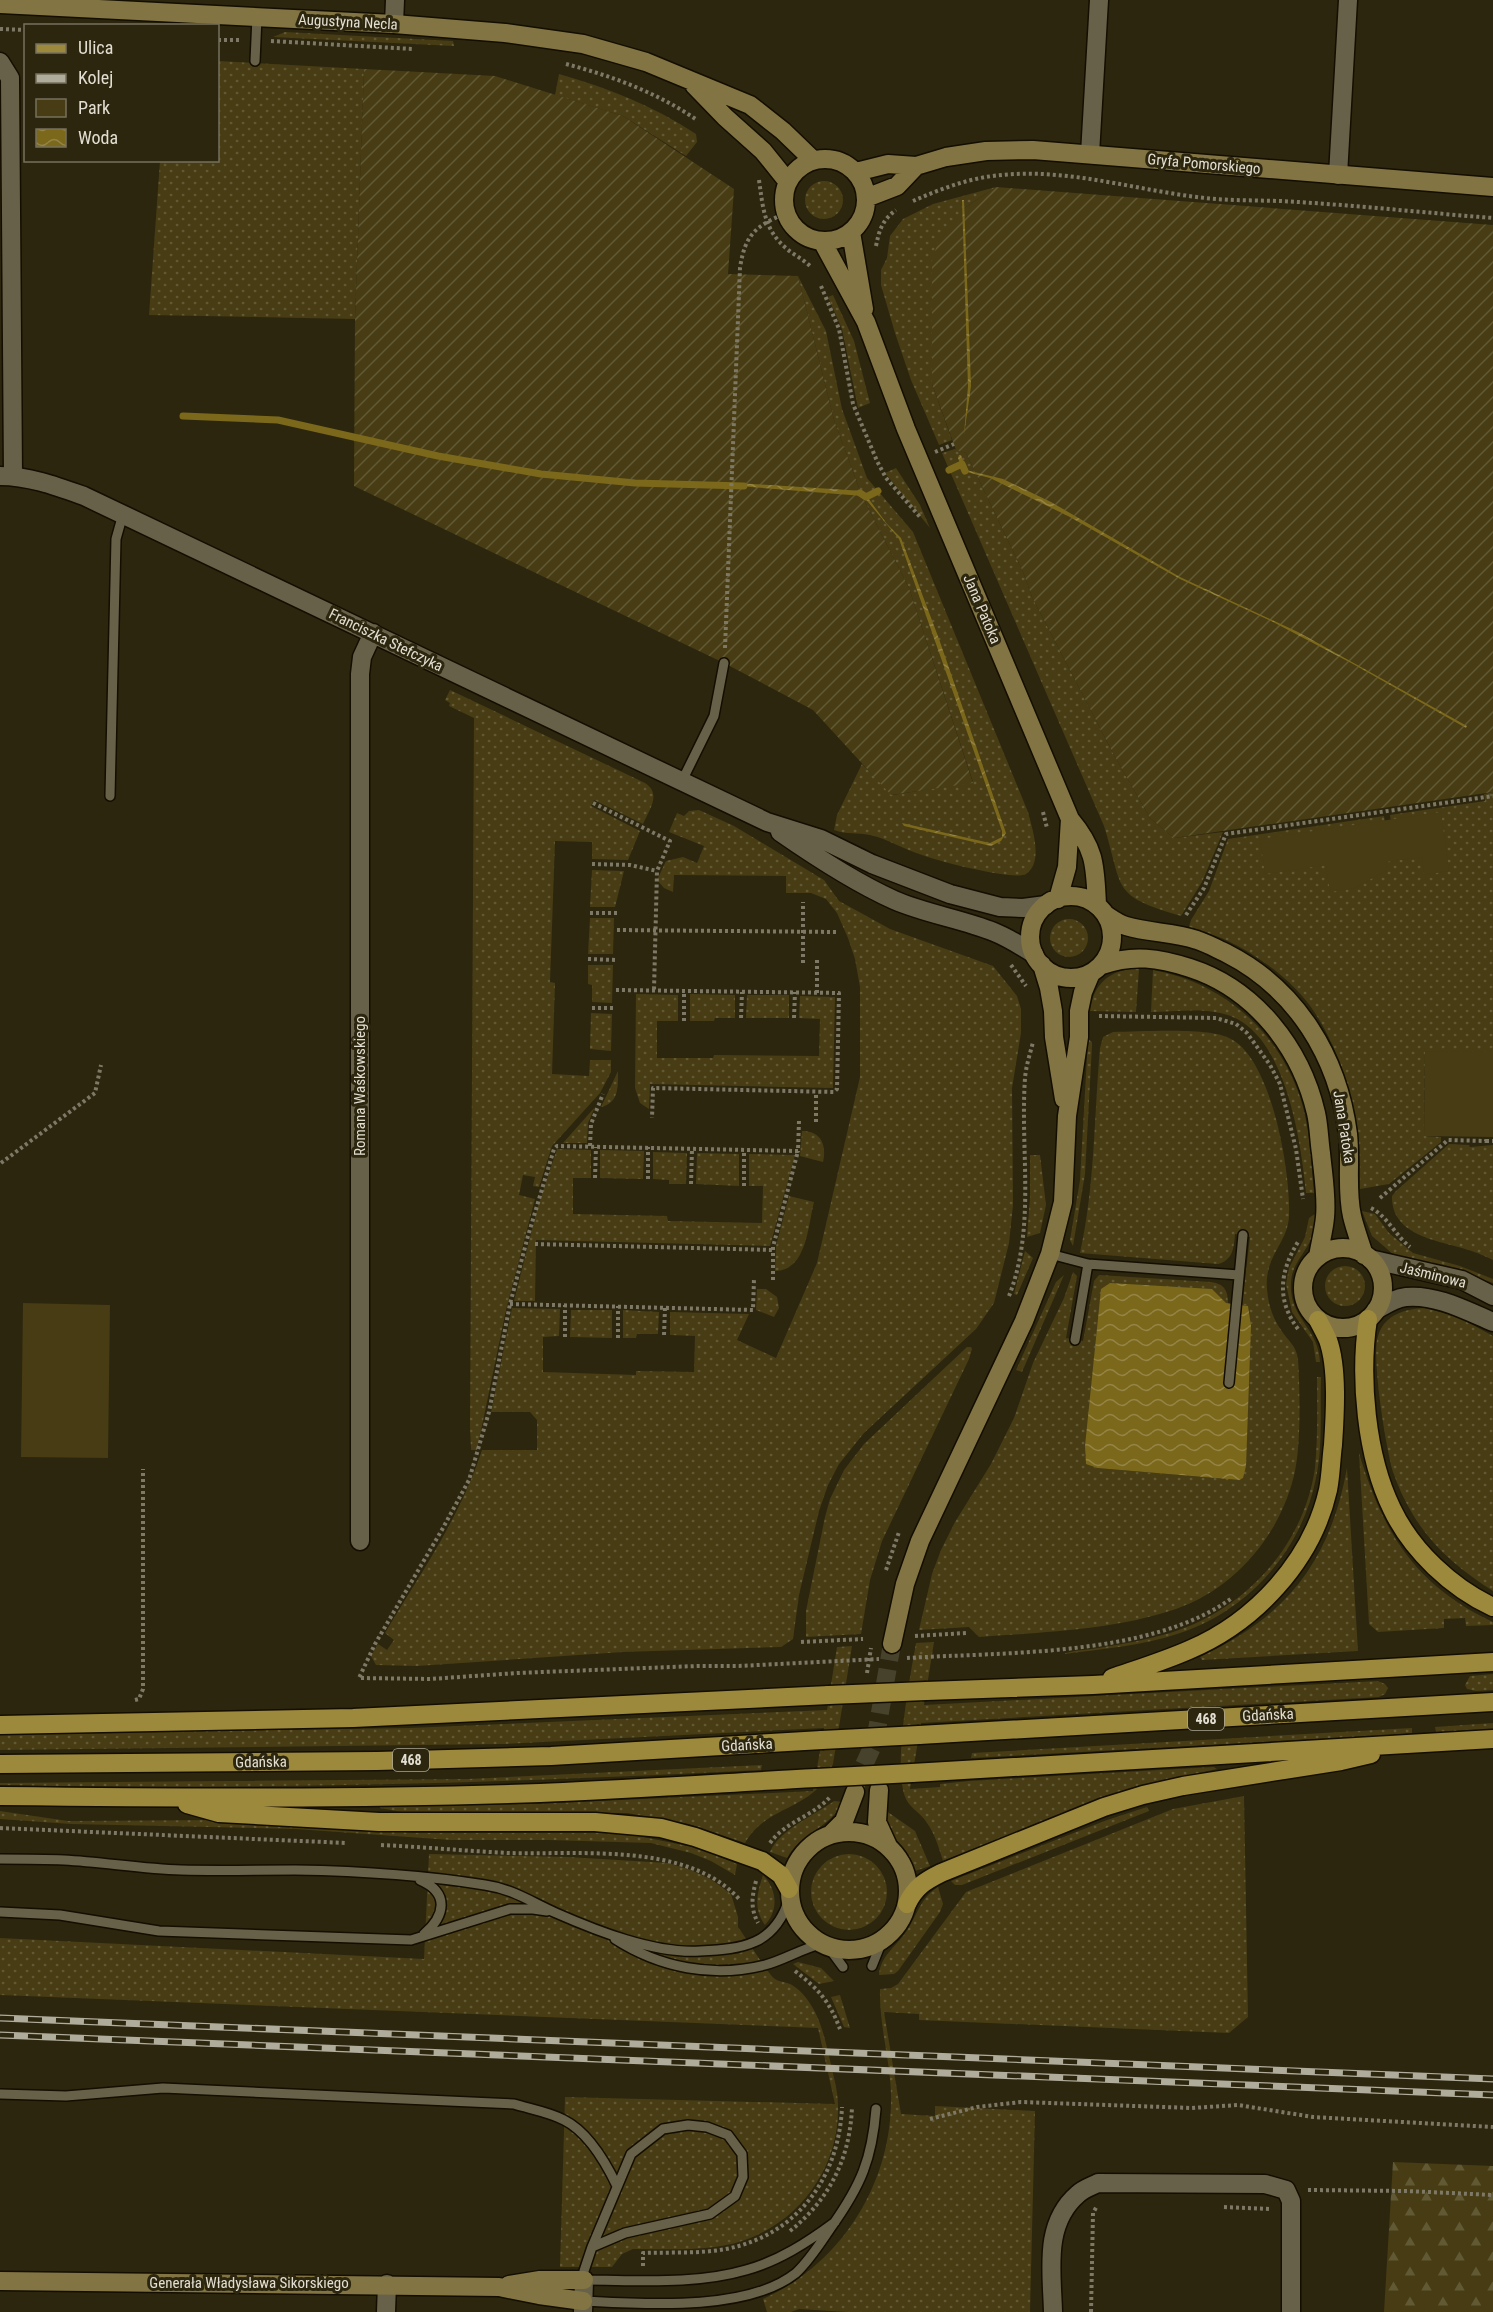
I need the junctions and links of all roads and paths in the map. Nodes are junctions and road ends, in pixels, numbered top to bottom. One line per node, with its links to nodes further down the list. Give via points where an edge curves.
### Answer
1 (395, 0): 6 (street)
2 (1099, 0): 17 (street)
3 (1348, 0): 22 (street)
4 (0, 4): 5 (main road, Augustyna Necla)
5 (257, 17): 6 (main road, Augustyna Necla); 10 (lane)
6 (394, 24): 15 (main road, Augustyna Necla, via 583,44)
7 (0, 29): 8 (path)
8 (24, 30)
9 (219, 40): 10 (path)
10 (256, 40): 11 (path); 12 (lane)
11 (424, 49)
12 (255, 61)
13 (0, 62): 37 (street, via 10,78)
14 (564, 64): 16 (path, via 645,91)
15 (689, 79): 18 (main road, Augustyna Necla, via 750,105); 23 (main road, Augustyna Necla, via 763,151)
16 (700, 122)
17 (1090, 154): 19 (main road, Gryfa Pomorskiego, via 986,151); 22 (main road, Gryfa Pomorskiego)
18 (813, 160): 20 (main road, via 828,158); 23 (main road, via 798,168)
19 (916, 166): 20 (main road, Gryfa Pomorskiego, via 888,164); 25 (main road, Gryfa Pomorskiego, via 897,186)
20 (856, 172): 25 (main road)
21 (758, 173): 28 (path)
22 (1338, 175): 24 (main road, Gryfa Pomorskiego)
23 (788, 182): 26 (main road, via 784,197)
24 (1493, 187)
25 (866, 198): 29 (main road, via 863,217)
26 (786, 213): 28 (path); 30 (main road, via 794,227 807,237)
27 (1493, 219): 31 (path, via 1217,199 1028,174 986,177 904,204 881,226 874,254)
28 (766, 222): 33 (path, via 775,238 808,264); 41 (path, via 749,236 740,268)
29 (850, 232): 30 (main road); 31 (main road, Jana Patoka)
30 (822, 241): 32 (main road, Jana Patoka)
31 (856, 262): 34 (main road, Jana Patoka)
32 (837, 268): 33 (path); 34 (main road, Jana Patoka)
33 (816, 276): 39 (path, via 839,329 854,404 876,461)
34 (866, 322): 47 (main road, Jana Patoka, via 906,429)
35 (954, 444): 36 (path)
36 (940, 450)
37 (7, 476): 38 (street, Franciszka Stefczyka, via 46,483)
38 (123, 514): 40 (street, Franciszka Stefczyka); 43 (lane, via 116,539)
39 (923, 522)
40 (373, 633): 42 (street, Franciszka Stefczyka); 130 (street, Romana Waśkowskiego, via 362,657 360,674)
41 (724, 663): 42 (lane, via 714,716)
42 (682, 781): 48 (street, Franciszka Stefczyka)
43 (110, 796)
44 (1493, 796): 59 (path, via 1226,834 1204,888)
45 (592, 803): 51 (path, via 670,842)
46 (1041, 807): 49 (path)
47 (1070, 819): 55 (main road, Jana Patoka, via 1068,867); 56 (main road, via 1091,850)
48 (767, 822): 52 (street, Franciszka Stefczyka, via 820,839); 53 (street, Franciszka Stefczyka, via 810,853)
49 (1048, 835)
50 (592, 864): 51 (path, via 630,865)
51 (657, 871): 61 (path)
52 (893, 873): 53 (street); 55 (street, Franciszka Stefczyka, via 1000,907 1023,908)
53 (883, 894): 67 (street, Franciszka Stefczyka, via 993,932)
54 (803, 902): 62 (path)
55 (1052, 902): 56 (main road, via 1072,897 1085,899); 67 (main road, via 1037,915 1032,928 1031,941)
56 (1101, 910): 69 (main road, via 1111,928 1112,941 1109,954); 102 (main road, Jana Patoka, via 1124,926 1198,940 1227,954 1256,970 1298,1010 1326,1056 1339,1090 1348,1136)
57 (590, 913): 58 (path)
58 (618, 913)
59 (1186, 915)
60 (617, 930): 61 (path)
61 (655, 930): 62 (path); 71 (path)
62 (803, 932): 63 (path); 68 (path)
63 (836, 932)
64 (588, 959): 65 (path)
65 (616, 960)
66 (817, 960): 75 (path)
67 (1038, 960): 69 (main road, via 1052,973 1065,978 1078,978); 85 (main road, via 1049,988)
68 (803, 963)
69 (1096, 969): 85 (main road, via 1083,992 1079,1011); 108 (main road, Jana Patoka, via 1121,958 1141,958 1199,971 1242,996 1262,1012 1284,1039 1301,1068 1316,1114 1325,1215)
70 (616, 990): 71 (path)
71 (654, 990): 72 (path)
72 (684, 991): 73 (path); 80 (path)
73 (742, 992): 74 (path); 78 (path)
74 (795, 992): 75 (path); 79 (path)
75 (817, 993): 83 (path, via 839,993 837,1089)
76 (592, 1008): 77 (path)
77 (616, 1008)
78 (741, 1018)
79 (794, 1018)
80 (684, 1021)
81 (1034, 1038): 115 (path, via 1026,1077 1022,1242)
82 (100, 1065): 96 (path, via 95,1093)
83 (816, 1092): 86 (path, via 653,1088); 88 (path)
84 (603, 1094): 90 (path, via 591,1124)
85 (1067, 1116): 107 (main road, via 1062,1202)
86 (652, 1118)
87 (799, 1121): 95 (path)
88 (816, 1122)
89 (1493, 1141): 101 (path, via 1448,1140)
90 (590, 1146): 91 (path); 116 (path, via 554,1149)
91 (596, 1147): 92 (path); 97 (path)
92 (648, 1148): 93 (path); 98 (path)
93 (692, 1149): 94 (path); 99 (path)
94 (744, 1150): 95 (path); 100 (path)
95 (798, 1151): 106 (path)
96 (1, 1163)
97 (595, 1178)
98 (648, 1179)
99 (691, 1184)
100 (744, 1186)
101 (1380, 1198)
102 (1351, 1210): 105 (path, via 1374,1209); 109 (main road, Jana Patoka)
103 (1243, 1235): 111 (lane)
104 (536, 1244): 106 (path)
105 (1413, 1249)
106 (773, 1250): 113 (path)
107 (1050, 1254): 110 (lane); 138 (main road, via 1024,1321 920,1540 904,1584)
108 (1318, 1257): 109 (main road, via 1334,1249 1346,1249); 121 (main road, via 1306,1271 1303,1289 1307,1306)
109 (1367, 1257): 114 (street, Jaśminowa, via 1462,1280); 120 (main road, via 1382,1281 1382,1296)
110 (1088, 1264): 111 (lane); 126 (lane)
111 (1239, 1275): 127 (lane)
112 (754, 1279): 119 (path, via 753,1310)
113 (773, 1280)
114 (1493, 1296)
115 (1008, 1300)
116 (510, 1304): 117 (path); 141 (path, via 489,1412 469,1480 359,1678 430,1679)
117 (566, 1305): 118 (path); 124 (path)
118 (618, 1306): 119 (path); 125 (path)
119 (664, 1308): 123 (path)
120 (1372, 1315): 121 (main road, via 1348,1328); 122 (street, Jaśminowa, via 1390,1302 1406,1297 1425,1298); 132 (main road, via 1364,1358 1369,1424 1381,1480 1392,1509 1419,1550 1451,1581)
121 (1318, 1320): 144 (main road, via 1333,1361 1334,1434 1328,1490 1299,1560 1254,1609 1224,1630 1191,1650)
122 (1493, 1322)
123 (664, 1335)
124 (565, 1337)
125 (618, 1338)
126 (1075, 1340)
127 (1229, 1383)
128 (143, 1469): 145 (path)
129 (904, 1522): 131 (path)
130 (360, 1541)
131 (885, 1574)
132 (1493, 1607)
133 (966, 1634): 134 (path)
134 (914, 1636)
135 (872, 1637): 143 (path)
136 (863, 1639): 137 (path)
137 (801, 1642)
138 (892, 1644)
139 (1061, 1650): 140 (path)
140 (931, 1656)
141 (835, 1661)
142 (1493, 1662): 144 (main road)
143 (865, 1683)
144 (1094, 1685): 147 (main road, bridge, via 353,1718)
145 (143, 1689)
146 (1493, 1702): 150 (main road, Gdańska / 468, bridge, via 551,1756)
147 (0, 1725)
148 (1493, 1739): 149 (main road)
149 (1423, 1743): 154 (main road, bridge, via 541,1792); 164 (main road, via 1341,1761 1183,1786 1114,1804 941,1873 921,1884)
150 (0, 1764)
151 (879, 1790): 159 (main road, via 878,1822)
152 (855, 1792): 156 (main road, via 844,1821)
153 (0, 1796): 154 (main road)
154 (165, 1798): 162 (main road, via 219,1813 391,1822 595,1822 661,1828 762,1861 781,1875)
155 (0, 1828): 157 (path)
156 (831, 1834): 159 (main road, via 861,1833); 162 (main road, via 817,1840 797,1861)
157 (350, 1843)
158 (374, 1844): 163 (path, via 669,1860 721,1882)
159 (888, 1846): 164 (main road, via 905,1872)
160 (0, 1859): 161 (lane, via 180,1870 297,1870)
161 (414, 1877): 166 (lane, via 510,1890); 168 (lane, via 437,1892 441,1905 434,1925)
162 (789, 1894): 167 (lane, via 784,1915 771,1932 756,1941 728,1948 668,1950); 170 (main road, via 795,1917 806,1933)
163 (739, 1899)
164 (907, 1904): 169 (main road, via 902,1918)
165 (0, 1912): 168 (lane, via 60,1915 159,1930)
166 (555, 1913): 167 (lane); 168 (lane, via 510,1909)
167 (600, 1930): 170 (lane, via 666,1964 705,1971 766,1965 799,1950)
168 (411, 1940)
169 (882, 1941): 170 (main road, via 856,1950); 171 (lane)
170 (825, 1946): 172 (lane)
171 (872, 1965)
172 (843, 1967)
173 (0, 2094): 179 (lane, via 66,2096 164,2088 514,2104 565,2120 591,2142)
174 (842, 2107): 188 (path, via 839,2140 828,2170 806,2203 775,2230 726,2249)
175 (852, 2108): 186 (path, via 849,2141 839,2172 822,2200)
176 (876, 2109): 185 (lane, via 869,2160)
177 (930, 2119): 178 (path, via 976,2107 1021,2102 1192,2108 1238,2105 1313,2117)
178 (1493, 2127)
179 (617, 2186): 187 (lane); 187 (lane, via 631,2154 663,2129 707,2127 728,2135 742,2154 743,2177 735,2196 710,2214 625,2233)
180 (1286, 2190): 181 (path); 197 (street, via 1265,2184 1098,2183 1078,2193 1059,2217 1051,2247); 199 (street, via 1291,2201)
181 (1493, 2195)
182 (1106, 2202): 198 (path, via 1093,2213)
183 (1224, 2207): 184 (path, via 1271,2209)
184 (1277, 2215)
185 (836, 2222): 191 (lane, via 809,2241 746,2270 720,2276); 195 (lane, via 795,2273 753,2295 687,2303)
186 (786, 2234)
187 (592, 2247): 190 (lane)
188 (643, 2253)
189 (650, 2263): 191 (path, via 631,2265)
190 (584, 2280): 191 (lane); 194 (main road, Generała Władysława Sikorskiego, via 540,2280); 195 (street)
191 (628, 2280)
192 (0, 2281): 193 (main road, Generała Władysława Sikorskiego)
193 (387, 2284): 194 (main road, Generała Władysława Sikorskiego); 196 (street)
194 (499, 2287): 195 (main road, Generała Władysława Sikorskiego)
195 (583, 2306)
196 (386, 2312)
197 (1053, 2312)
198 (1091, 2312)
199 (1291, 2312)

